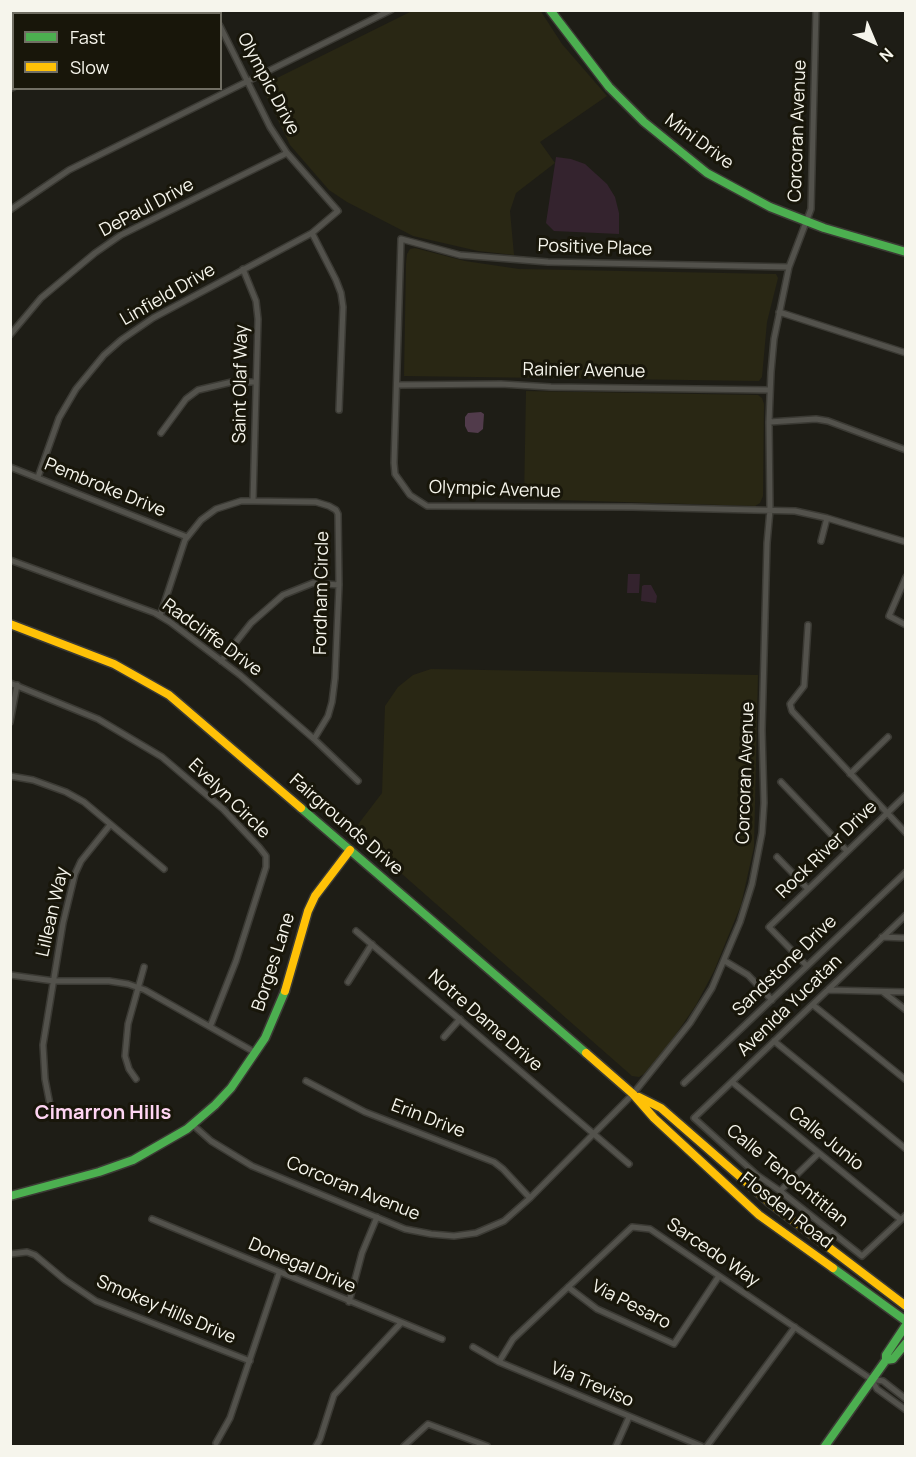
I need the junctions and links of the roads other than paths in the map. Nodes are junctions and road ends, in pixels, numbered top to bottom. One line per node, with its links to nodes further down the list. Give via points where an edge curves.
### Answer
1 (373, 10): 5 (street)
2 (391, 10): 5 (street)
3 (550, 10): 10 (main road, Mini Drive, via 609,87 644,122 707,172 770,207)
4 (816, 10): 10 (street, Corcoran Avenue, via 813,186)
5 (377, 17): 7 (street)
6 (222, 30): 7 (street, Olympic Drive)
7 (248, 82): 8 (street, Olympic Drive); 9 (street, via 69,170)
8 (287, 153): 11 (street, Olympic Drive, via 338,210); 17 (street, DePaul Drive, via 121,235 41,298)
9 (10, 210)
10 (806, 221): 13 (main road, Mini Drive); 14 (street, Corcoran Avenue)
11 (312, 233): 15 (street, Linfield Drive); 22 (street, via 336,280 343,307)
12 (401, 239): 14 (street, Positive Place, via 460,255 548,262); 20 (street, Olympic Avenue)
13 (906, 252)
14 (789, 267): 16 (street, Corcoran Avenue)
15 (243, 269): 19 (street, Saint Olaf Way, via 256,301); 27 (street, Linfield Drive, via 153,318 104,355 76,389 59,418)
16 (779, 312): 18 (street); 21 (street, Corcoran Avenue)
17 (10, 335)
18 (906, 353)
19 (256, 382): 24 (street, via 232,382 198,390 186,399); 28 (street, Saint Olaf Way)
20 (398, 385): 21 (street, Rainier Avenue); 29 (street, Olympic Avenue, via 395,474 410,495 427,506)
21 (770, 390): 23 (street, Corcoran Avenue)
22 (339, 410)
23 (769, 422): 25 (street, via 828,421); 29 (street, Corcoran Avenue)
24 (161, 433)
25 (906, 450)
26 (10, 467): 27 (street, Pembroke Drive)
27 (38, 477): 31 (street, Pembroke Drive)
28 (254, 501): 31 (street, Fordham Circle, via 216,510 201,520); 36 (street, Fordham Circle, via 316,502 336,510)
29 (770, 510): 30 (street, Olympic Avenue); 66 (street, Corcoran Avenue, via 762,833 752,884)
30 (828, 518): 32 (street); 33 (street, Olympic Avenue)
31 (188, 537): 37 (street, Fordham Circle)
32 (821, 541)
33 (906, 542)
34 (10, 560): 37 (street, Radcliffe Drive)
35 (906, 578): 39 (street, via 889,616)
36 (339, 585): 41 (street, via 313,583 283,595 251,623); 46 (street, Fordham Circle, via 332,702)
37 (160, 616): 41 (street, Radcliffe Drive)
38 (10, 624): 55 (main road, Fairgrounds Drive, via 114,664 169,695)
39 (906, 624)
40 (808, 625): 47 (street, via 804,686 790,704 792,711)
41 (221, 661): 46 (street, Radcliffe Drive)
42 (10, 682): 43 (street, Evelyn Circle)
43 (17, 685): 44 (street); 80 (street, Evelyn Circle, via 98,719 162,757 223,809 266,856 266,867 236,961)
44 (10, 722)
45 (888, 737): 47 (street)
46 (314, 739): 49 (street, Radcliffe Drive)
47 (850, 774): 52 (street)
48 (10, 777): 53 (street, via 33,780 66,792)
49 (358, 781)
50 (781, 782): 56 (street)
51 (906, 795): 52 (street, Rock River Drive)
52 (887, 813): 54 (street); 56 (street, Rock River Drive)
53 (110, 825): 58 (street); 70 (street, Lillean Way, via 75,874)
54 (906, 833)
55 (350, 850): 83 (main road, Borges Lane, via 308,911 282,1000); 89 (main road, Fairgrounds Drive)
56 (847, 851): 60 (street, Rock River Drive)
57 (777, 857): 60 (street)
58 (164, 869)
59 (906, 872): 67 (street, Sandstone Drive)
60 (808, 889): 67 (street, Rock River Drive, via 769,927)
61 (906, 915): 63 (street, Avenida Yucatan)
62 (356, 931): 65 (street, Notre Dame Drive)
63 (882, 937): 64 (street); 73 (street, Avenida Yucatan)
64 (906, 938)
65 (372, 944): 71 (street); 79 (street, Notre Dame Drive)
66 (725, 961): 76 (street, via 748,975); 89 (street, Corcoran Avenue, via 690,1023)
67 (807, 966): 76 (street, Sandstone Drive)
68 (144, 968): 72 (street)
69 (10, 975): 70 (street)
70 (54, 981): 72 (street, via 109,981); 91 (street, Lillean Way, via 43,1045)
71 (348, 981)
72 (139, 988): 80 (street); 84 (street, via 128,1024 125,1056)
73 (828, 990): 74 (street); 77 (street, Avenida Yucatan)
74 (882, 991): 75 (street); 78 (street)
75 (906, 992)
76 (772, 999): 88 (street, Sandstone Drive)
77 (813, 1005): 82 (street, Avenida Yucatan); 85 (street)
78 (906, 1010)
79 (460, 1019): 81 (street); 95 (street, Notre Dame Drive)
80 (210, 1027): 83 (street)
81 (444, 1037)
82 (774, 1041): 87 (street, Avenida Yucatan); 96 (street)
83 (256, 1053): 94 (main road, Borges Lane, via 231,1088)
84 (136, 1079)
85 (906, 1080)
86 (306, 1081): 101 (street, Erin Drive, via 365,1112 494,1162)
87 (732, 1082): 93 (street, Avenida Yucatan); 97 (street, Calle Junio)
88 (684, 1083)
89 (633, 1094): 90 (main road, Fairgrounds Drive); 92 (main road, Fairgrounds Drive); 95 (street, Corcoran Avenue)
90 (661, 1108): 111 (main road, Flosden Road, via 769,1202)
91 (52, 1115)
92 (654, 1118): 112 (main road, Flosden Road, via 759,1215)
93 (694, 1118): 99 (street, Calle Tenochtitlan)
94 (193, 1125): 100 (main road, Borges Lane, via 132,1160); 103 (street, Corcoran Avenue, via 252,1166)
95 (594, 1134): 98 (street, Notre Dame Drive); 101 (street, Corcoran Avenue)
96 (906, 1149)
97 (819, 1153): 99 (street); 105 (street, Calle Junio)
98 (629, 1164)
99 (780, 1191): 105 (street, Calle Tenochtitlan, via 862,1256)
100 (10, 1196)
101 (530, 1198): 103 (street, Corcoran Avenue, via 497,1225 461,1235 412,1231)
102 (906, 1215): 105 (street)
103 (377, 1217): 110 (street)
104 (152, 1219): 107 (street, Donegal Drive)
105 (900, 1220)
106 (10, 1254): 119 (street, Smokey Hills Drive, via 35,1255 96,1301)
107 (279, 1273): 110 (street, Donegal Drive); 119 (street)
108 (720, 1276): 109 (street, Sarcedo Way, via 650,1229 632,1227); 109 (street, Via Pesaro, via 674,1344 597,1309); 114 (street, Sarcedo Way)
109 (568, 1287): 120 (street, Sarcedo Way, via 513,1339)
110 (349, 1302): 113 (street, Donegal Drive)
111 (906, 1306)
112 (906, 1323): 118 (main road, via 885,1354)
113 (400, 1324): 115 (street, Donegal Drive); 126 (street, via 334,1395)
114 (795, 1327): 121 (street, Sarcedo Way); 131 (street)
115 (442, 1339)
116 (906, 1343): 118 (main road, via 893,1359)
117 (473, 1347): 120 (street, Via Treviso)
118 (886, 1360): 121 (main road)
119 (250, 1361): 125 (street, via 230,1418)
120 (499, 1362): 124 (street, Via Treviso)
121 (871, 1379): 122 (street, Sarcedo Way, via 882,1381); 123 (street, Sarcedo Way, via 877,1389); 132 (main road)
122 (906, 1399)
123 (906, 1410)
124 (629, 1417): 129 (street); 130 (street, Via Treviso)
125 (216, 1443)
126 (316, 1446)
127 (404, 1446): 128 (street, via 428,1424)
128 (487, 1446)
129 (616, 1446)
130 (701, 1446)
131 (707, 1446)
132 (825, 1446)

